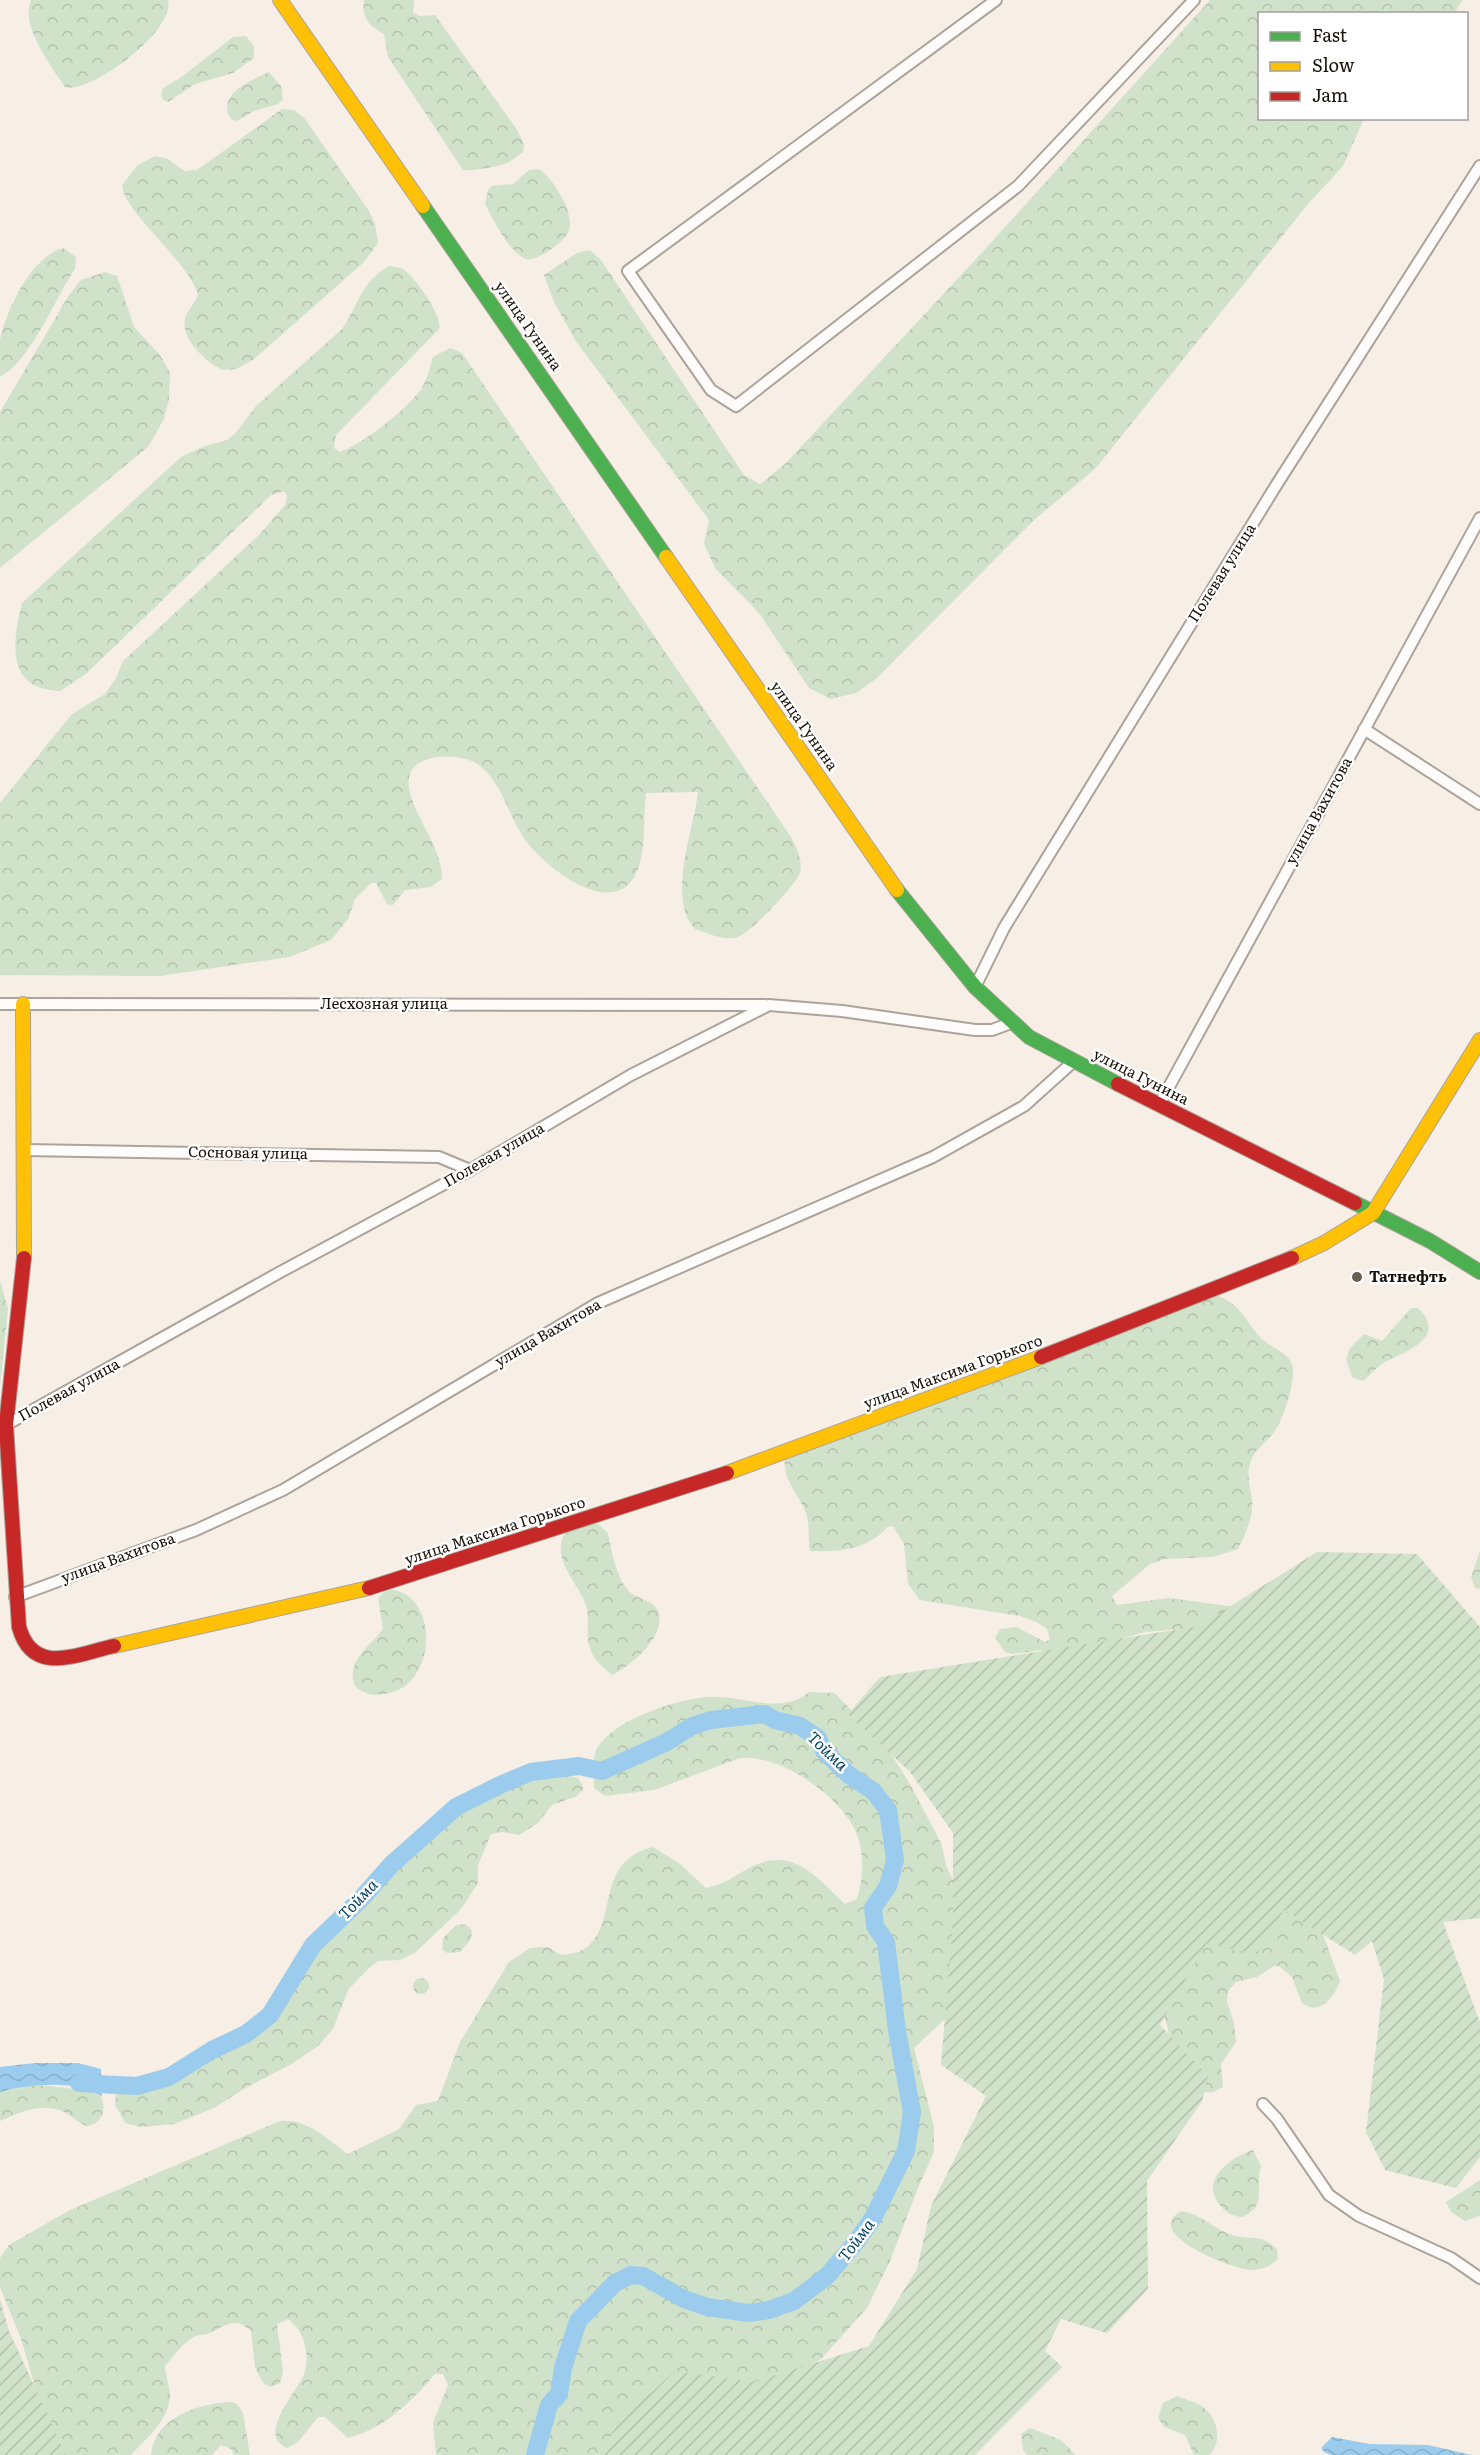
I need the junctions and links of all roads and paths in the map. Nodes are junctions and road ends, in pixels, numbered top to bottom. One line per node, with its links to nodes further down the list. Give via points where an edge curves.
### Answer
1 (280, 0): 8 (street, улица Гунина, via 880,866)
2 (996, 0): 3 (street, via 628,271 711,390 736,406 1018,186)
3 (1194, 0)
4 (1480, 166): 8 (street, Полевая улица, via 1004,927)
5 (1480, 518): 6 (street, улица Вахитова)
6 (1364, 729): 7 (street); 15 (street, улица Вахитова)
7 (1480, 804)
8 (975, 987): 12 (street, улица Гунина)
9 (0, 1004): 10 (street, Лесхозная улица)
10 (23, 1004): 11 (street, Лесхозная улица); 16 (street, улица Максима Горького)
11 (768, 1005): 12 (street, via 852,1012 975,1030 992,1030); 17 (street, Полевая улица, via 631,1075)
12 (1011, 1023): 14 (street, улица Гунина)
13 (1480, 1040): 18 (street, улица Максима Горького)
14 (1074, 1061): 15 (street, улица Гунина); 21 (street, улица Вахитова, via 1024,1106 933,1157 598,1303 283,1490 196,1530)
15 (1159, 1105): 18 (street, улица Гунина)
16 (24, 1150): 17 (street, Сосновая улица, via 439,1157); 20 (street, улица Максима Горького, via 25,1249)
17 (470, 1170): 20 (street, Полевая улица)
18 (1373, 1213): 19 (street, улица Гунина, via 1430,1241); 21 (street, улица Максима Горького, via 1324,1243 1279,1264 1107,1333 719,1476 364,1590 51,1660 37,1656 24,1644)
19 (1480, 1272)
20 (6, 1425): 21 (street, улица Максима Горького)
21 (15, 1597)
22 (1263, 2104): 23 (street, via 1329,2195 1359,2216 1451,2258)
23 (1480, 2277)

